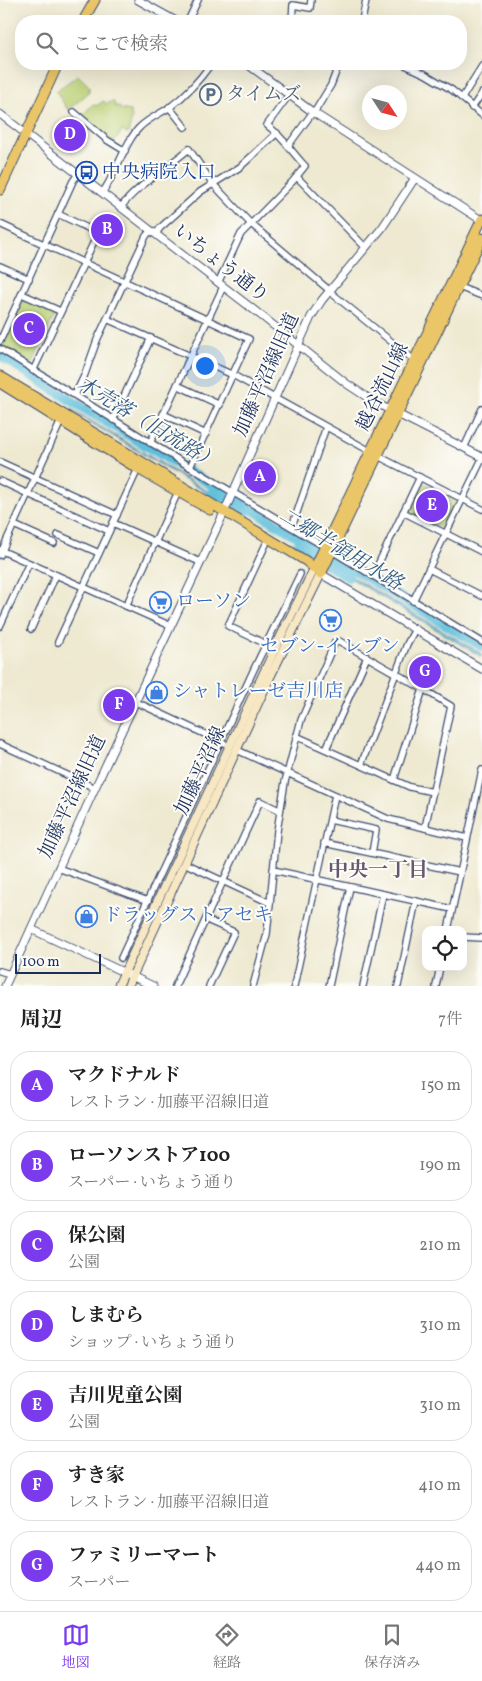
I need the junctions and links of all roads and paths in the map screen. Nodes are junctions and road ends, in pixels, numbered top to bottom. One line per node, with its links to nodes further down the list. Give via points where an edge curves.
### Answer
1 (95, 0): 6 (main road)
2 (138, 0): 7 (street)
3 (198, 0): 8 (street)
4 (311, 0): 9 (street, via 310,8 293,5)
5 (366, 0): 10 (street)
6 (86, 15)
7 (165, 15)
8 (191, 15)
9 (292, 15)
10 (363, 15)
11 (482, 66): 19 (street)
12 (55, 70): 28 (main road)
13 (206, 70): 20 (street, via 196,84)
14 (255, 70): 18 (street)
15 (337, 70): 23 (street)
16 (415, 70): 19 (street)
17 (482, 93): 21 (street)
18 (289, 95): 23 (street); 27 (street, via 267,126)
19 (462, 98): 21 (street)
20 (169, 107): 26 (street); 30 (street, via 140,127)
21 (472, 108): 25 (street)
22 (74, 112): 30 (street)
23 (313, 112): 29 (street); 33 (street)
24 (0, 114): 28 (street, いちょう通り)
25 (482, 115)
26 (185, 127)
27 (277, 133): 29 (street); 34 (street, via 240,167)
28 (26, 134): 31 (street, いちょう通り); 35 (main road)
29 (288, 146): 32 (street, via 305,166)
30 (125, 151): 36 (street)
31 (78, 174): 36 (street, いちょう通り); 38 (street)
32 (296, 177): 40 (street); 45 (street)
33 (415, 178): 39 (street); 45 (street, 加藤平沼線旧道)
34 (213, 184): 37 (street, via 189,149); 40 (street); 42 (street)
35 (0, 190)
36 (102, 193): 37 (street, いちょう通り)
37 (121, 208): 42 (street, いちょう通り)
38 (58, 214): 44 (street); 46 (street, via 98,233)
39 (482, 220): 63 (main road, 越谷流山線)
40 (250, 223): 50 (street, via 240,234); 52 (street)
41 (0, 224): 44 (street)
42 (153, 232): 49 (street); 50 (street, いちょう通り)
43 (482, 238): 51 (main road, 越谷流山線)
44 (44, 244): 46 (street); 48 (street)
45 (366, 248): 52 (street, 加藤平沼線旧道)
46 (84, 262): 49 (street); 55 (street)
47 (0, 266): 48 (street)
48 (29, 279): 53 (street)
49 (125, 281): 56 (street); 57 (street)
50 (221, 285): 57 (street); 60 (street, いちょう通り)
51 (459, 287): 54 (street); 73 (main road, 越谷流山線)
52 (329, 291): 60 (street, 加藤平沼線旧道, via 311,317); 63 (street)
53 (22, 294): 55 (street); 59 (street)
54 (482, 296)
55 (60, 311): 64 (street)
56 (107, 319): 58 (street); 69 (street)
57 (207, 319): 62 (street); 65 (street, via 250,339)
58 (151, 338): 62 (street); 75 (street)
59 (0, 341)
60 (298, 345): 70 (street, 加藤平沼線旧道); 73 (street, いちょう通り, via 346,384)
61 (0, 349): 64 (street)
62 (190, 355): 65 (street); 68 (street)
63 (414, 360): 73 (main road, 越谷流山線)
64 (33, 371): 69 (street)
65 (233, 375): 70 (street); 71 (street)
66 (0, 376): 94 (main road)
67 (0, 383): 76 (main road)
68 (177, 385): 71 (street); 74 (street)
69 (75, 396): 75 (street)
70 (274, 398): 77 (street); 90 (street, 加藤平沼線旧道)
71 (220, 405): 78 (street)
72 (482, 409): 80 (street)
73 (394, 412): 80 (street, いちょう通り); 81 (main road, 越谷流山線)
74 (163, 414): 78 (street); 79 (street)
75 (113, 420): 79 (street)
76 (61, 421): 85 (main road); 87 (street)
77 (326, 427): 81 (street); 99 (street)
78 (206, 434): 84 (street)
79 (150, 442): 84 (street)
80 (464, 448): 82 (street, いちょう通り)
81 (374, 453): 86 (street); 106 (main road, 越谷流山線)
82 (482, 458): 92 (street)
83 (0, 462): 87 (street)
84 (190, 467): 90 (street)
85 (138, 469): 89 (main road); 96 (street)
86 (420, 477): 92 (street); 95 (street)
87 (34, 478): 91 (street); 96 (street)
88 (0, 481): 91 (street)
89 (178, 492): 94 (main road); 103 (street)
90 (233, 493): 94 (street, 加藤平沼線旧道); 99 (street)
91 (28, 494): 98 (street); 100 (street)
92 (463, 499): 93 (street); 101 (street)
93 (482, 509)
94 (224, 512): 105 (main road); 110 (street, 加藤平沼線旧道); 112 (main road)
95 (403, 512): 101 (street); 116 (street)
96 (117, 515): 97 (street)
97 (113, 523): 100 (street); 103 (street)
98 (14, 525): 104 (street); 107 (street)
99 (292, 527): 106 (street)
100 (109, 531): 109 (street)
101 (446, 534): 108 (street); 113 (street)
102 (58, 535): 109 (street)
103 (155, 541): 110 (street); 120 (street)
104 (54, 543)
105 (266, 544): 112 (main road, via 303,566); 127 (street, via 228,626)
106 (327, 549): 112 (main road, 越谷流山線); 116 (street)
107 (1, 552): 111 (street)
108 (482, 552)
109 (99, 553): 117 (street)
110 (200, 562): 122 (street, 加藤平沼線旧道)
111 (29, 563): 115 (street); 121 (street)
112 (317, 568): 124 (street); 131 (main road, 加藤平沼線); 138 (main road, 加藤平沼線)
113 (429, 569): 118 (street); 119 (street)
114 (300, 574): 127 (street)
115 (56, 575): 117 (street); 123 (street)
116 (373, 576): 119 (street)
117 (83, 587): 120 (street); 125 (street)
118 (482, 596)
119 (414, 601): 126 (street)
120 (126, 606): 122 (street)
121 (0, 626)
122 (171, 626): 134 (street, 加藤平沼線旧道)
123 (31, 629)
124 (414, 631): 129 (street); 132 (street)
125 (58, 642)
126 (482, 642)
127 (266, 644): 130 (street)
128 (367, 657): 132 (street); 135 (street, via 339,641 335,642); 139 (street)
129 (482, 669)
130 (254, 670): 131 (street); 136 (street)
131 (263, 674): 138 (main road, 加藤平沼線)
132 (397, 674): 133 (street); 140 (street)
133 (423, 689): 143 (street); 145 (street, via 451,706)
134 (136, 702): 136 (street); 144 (street, 加藤平沼線旧道)
135 (296, 736): 139 (street); 142 (street)
136 (222, 742): 138 (street); 153 (street)
137 (0, 745): 144 (street)
138 (233, 748): 142 (street); 154 (main road, 加藤平沼線)
139 (326, 749): 140 (street)
140 (361, 766): 143 (street)
141 (482, 770): 150 (street)
142 (288, 773): 146 (street); 147 (street)
143 (394, 780): 145 (street)
144 (95, 788): 155 (street, 加藤平沼線旧道)
145 (432, 792): 149 (street)
146 (335, 795): 148 (street); 149 (street, via 388,819)
147 (279, 810): 156 (street); 159 (street, via 260,802)
148 (330, 820): 151 (street); 152 (street, via 376,830)
149 (425, 828): 150 (street)
150 (467, 838): 157 (street)
151 (324, 843): 152 (street); 158 (street)
152 (372, 853): 157 (street)
153 (168, 856): 154 (street); 162 (street)
154 (181, 862): 159 (street); 171 (main road, 加藤平沼線); 177 (main road, 加藤平沼線)
155 (58, 868): 162 (street); 168 (street, 加藤平沼線旧道)
156 (273, 870): 158 (street); 164 (street)
157 (460, 872): 165 (street)
158 (317, 880): 160 (street); 185 (street)
159 (224, 881): 164 (street); 166 (street)
160 (350, 887): 161 (street); 186 (street)
161 (383, 894): 163 (street); 187 (street)
162 (148, 901): 171 (street)
163 (416, 902): 165 (street); 188 (street)
164 (270, 903): 184 (street, via 267,934)
165 (452, 909): 167 (street)
166 (207, 920): 182 (street); 183 (street, via 234,932)
167 (449, 926)
168 (31, 929): 175 (street); 176 (street, 加藤平沼線旧道)
169 (467, 937): 170 (street)
170 (482, 938)
171 (135, 939): 172 (street); 175 (main road, 加藤平沼線)
172 (121, 958)
173 (0, 971): 176 (street)
174 (439, 971): 189 (street)
175 (124, 972): 177 (street); 179 (main road, 加藤平沼線)
176 (10, 974): 178 (street, 加藤平沼線旧道)
177 (132, 976): 180 (main road, 加藤平沼線); 181 (street)
178 (5, 986)
179 (118, 986)
180 (128, 986)
181 (153, 986)
182 (175, 986)
183 (209, 986)
184 (253, 986)
185 (294, 986)
186 (329, 986)
187 (363, 986)
188 (398, 986)
189 (436, 986)

